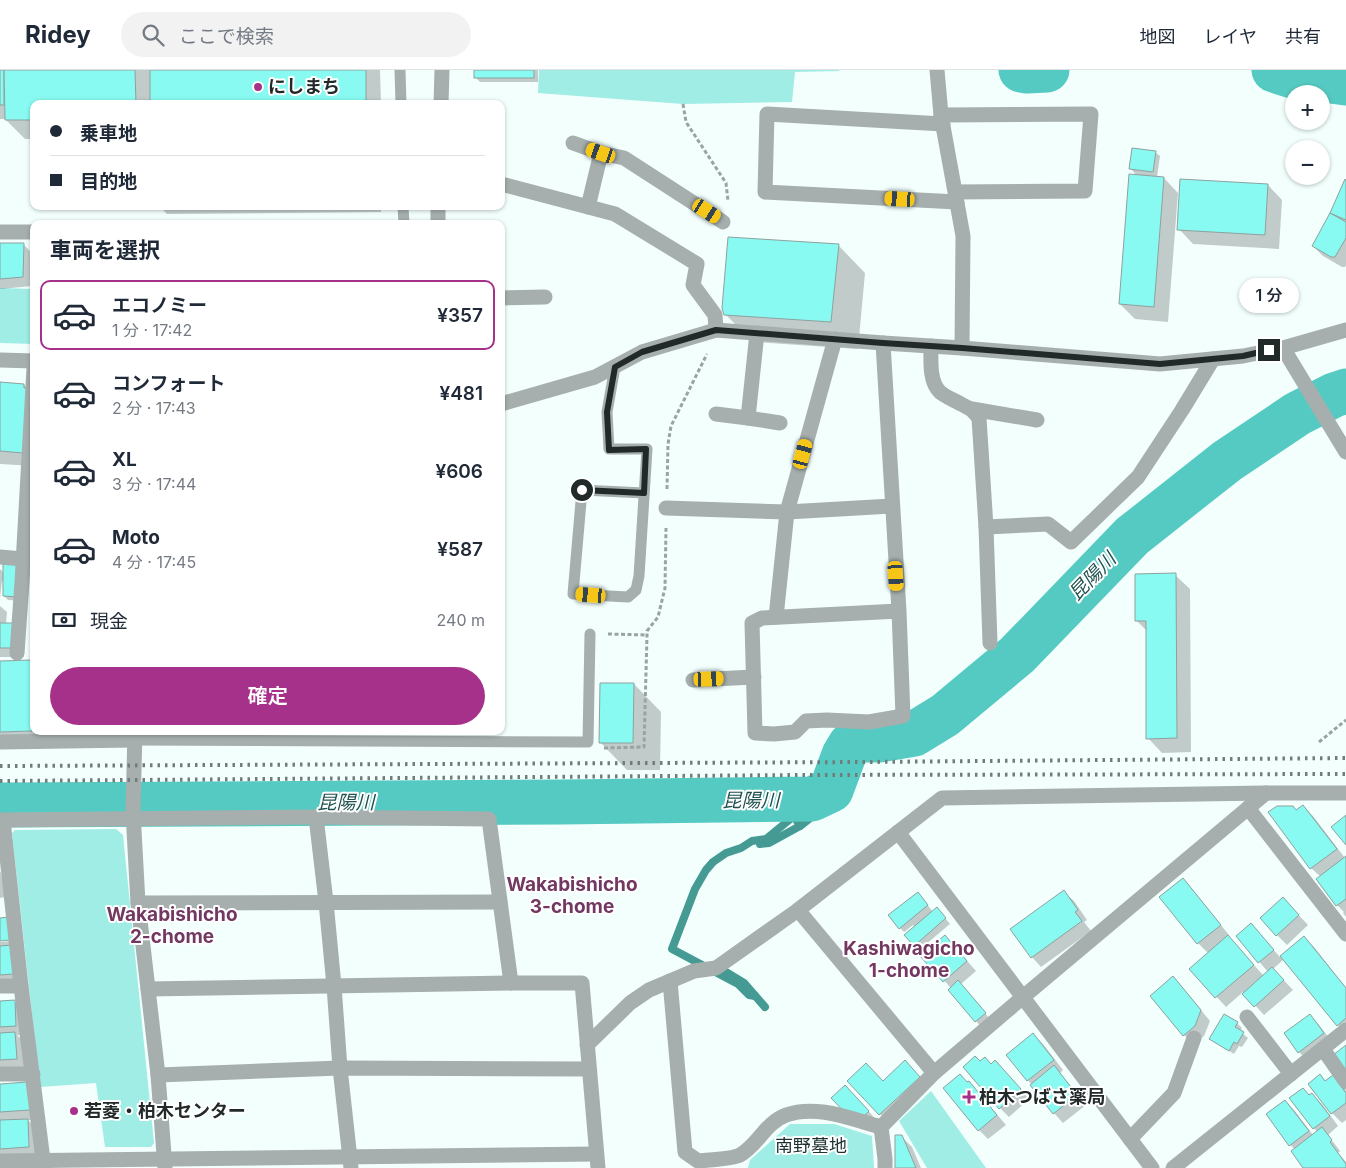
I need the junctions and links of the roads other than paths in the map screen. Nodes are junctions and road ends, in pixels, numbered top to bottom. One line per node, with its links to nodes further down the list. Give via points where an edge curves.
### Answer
1 (400, 70): 4 (lane)
2 (442, 70): 5 (street)
3 (937, 70): 6 (street)
4 (401, 100)
5 (441, 100)
6 (942, 119): 10 (street); 10 (street, via 1090,114 1085,191); 10 (street, via 767,114 765,192)
7 (573, 143): 8 (street)
8 (601, 153): 11 (street); 12 (street, via 624,158)
9 (505, 185): 11 (street)
10 (956, 197): 23 (street, via 963,236)
11 (588, 207): 17 (street, via 615,214 697,264 693,285 715,315)
12 (723, 222)
13 (0, 232): 14 (street)
14 (30, 232)
15 (505, 298): 16 (street)
16 (545, 298)
17 (716, 330): 19 (street); 28 (street, via 642,352)
18 (1346, 330): 24 (street)
19 (757, 334): 20 (street); 32 (street)
20 (835, 339): 21 (street); 40 (street)
21 (883, 343): 22 (street); 38 (street)
22 (931, 346): 23 (street); 30 (street, via 934,382 940,392)
23 (962, 348): 25 (street, via 1160,364)
24 (1283, 348): 25 (street); 36 (street)
25 (1213, 358): 41 (street, via 1138,477 1071,542 1048,524)
26 (0, 360): 27 (street)
27 (30, 361)
28 (615, 367): 29 (street, via 595,377); 37 (lane, via 607,412 609,450 646,449)
29 (505, 403)
30 (972, 409): 33 (street); 41 (street, via 979,418)
31 (716, 414): 32 (street)
32 (748, 418): 34 (street)
33 (1037, 420)
34 (780, 423)
35 (30, 437): 43 (street)
36 (1346, 452)
37 (644, 493): 37 (lane, via 582,490 572,594 628,597 636,590)
38 (892, 506): 40 (street); 45 (street)
39 (666, 508): 40 (street)
40 (787, 512): 46 (street)
41 (986, 527): 48 (street)
42 (0, 557): 43 (street)
43 (23, 558): 44 (street)
44 (28, 582): 49 (street)
45 (899, 611): 46 (street); 50 (street, via 904,716 869,722 806,721 795,732 756,733)
46 (776, 617): 50 (street, via 752,623)
47 (590, 634): 52 (lane, via 588,742)
48 (990, 643)
49 (17, 653)
50 (754, 677): 51 (street)
51 (694, 680)
52 (134, 736): 53 (street); 57 (street)
53 (0, 742)
54 (1266, 792): 55 (street); 56 (street); 60 (street, via 942,798)
55 (1346, 793)
56 (1248, 808): 66 (street); 73 (street)
57 (133, 815): 58 (street); 59 (street); 63 (street)
58 (316, 817): 61 (street); 62 (street, via 488,819)
59 (1, 820): 64 (street)
60 (898, 832): 65 (street); 73 (street)
61 (326, 902): 62 (street); 63 (street); 71 (street)
62 (500, 902): 68 (street)
63 (138, 903): 72 (street)
64 (6, 904): 70 (street)
65 (798, 910): 67 (street, via 716,968 694,971); 81 (street)
66 (1346, 934)
67 (670, 981): 77 (street, via 630,1002); 87 (street, via 685,1152 698,1161 739,1156 770,1124 785,1115 800,1112 832,1113)
68 (511, 983): 71 (street); 77 (street, via 582,983)
69 (0, 986): 70 (street)
70 (21, 986): 83 (street)
71 (334, 986): 72 (street); 79 (street)
72 (148, 989): 85 (street)
73 (1023, 997): 81 (street); 88 (street)
74 (1247, 1017): 84 (street)
75 (1346, 1030): 78 (street)
76 (1194, 1038): 88 (street, via 1174,1094)
77 (587, 1045): 80 (street)
78 (1322, 1049): 84 (street); 86 (street)
79 (340, 1068): 80 (street); 85 (street); 91 (street)
80 (589, 1070): 90 (street)
81 (934, 1073): 87 (street)
82 (0, 1074): 83 (street)
83 (33, 1074): 92 (street)
84 (1290, 1074): 96 (street)
85 (158, 1075): 93 (street)
86 (1346, 1082)
87 (881, 1127): 94 (street)
88 (1130, 1139): 95 (street)
89 (0, 1161): 92 (street)
90 (597, 1161): 91 (street)
91 (350, 1163): 93 (street)
92 (44, 1164): 93 (street)
93 (164, 1164)
94 (884, 1168)
95 (1152, 1168)
96 (1173, 1168)

